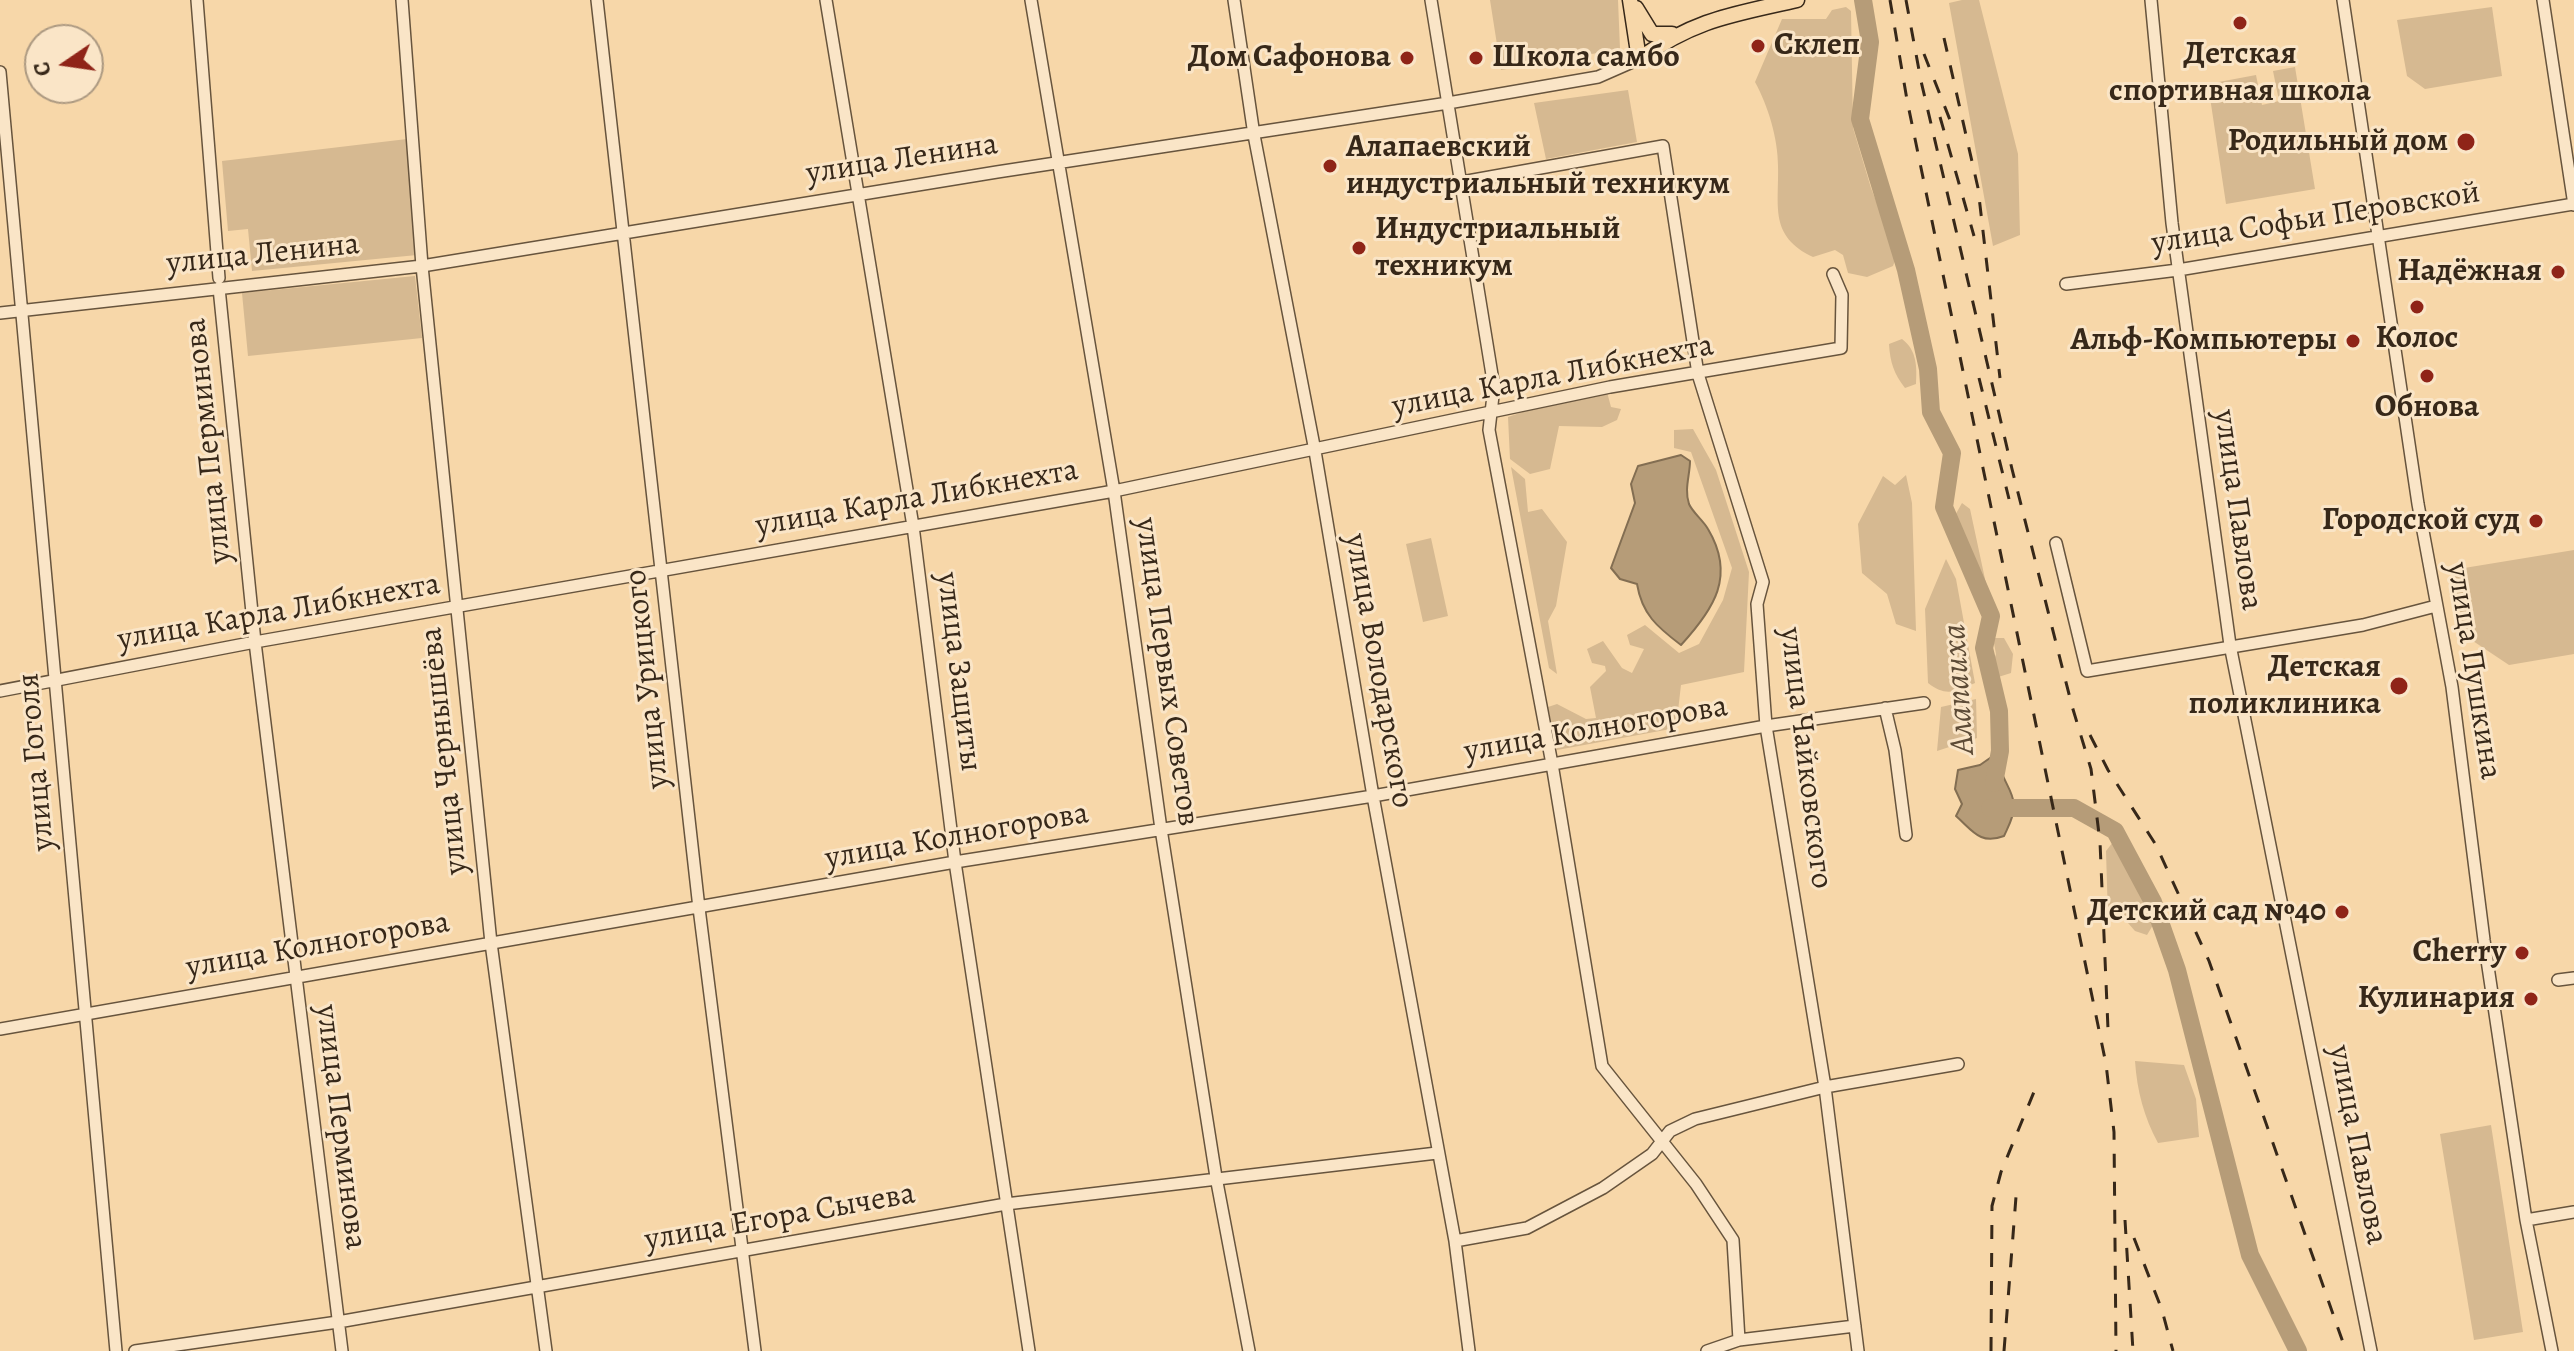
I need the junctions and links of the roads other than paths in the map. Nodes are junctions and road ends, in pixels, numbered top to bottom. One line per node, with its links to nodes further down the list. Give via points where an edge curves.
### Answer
1 (197, 0): 27 (street, улица Перминова)
2 (402, 0): 24 (street, улица Чернышёва)
3 (597, 0): 22 (street, улица Урицкого)
4 (826, 0): 20 (street, улица Защиты)
5 (1031, 0): 18 (street, улица Первых Советов)
6 (1234, 0): 17 (street, улица Володарского)
7 (1431, 0): 16 (street)
8 (1631, 0): 13 (main road, via 1652,34); 14 (main road)
9 (1797, 0): 13 (main road, улица Ленина, via 1708,20)
10 (2151, 0): 25 (street, улица Павлова)
11 (2343, 0): 23 (street, улица Пушкина)
12 (2543, 0): 21 (street)
13 (1677, 33): 14 (main road, улица Ленина)
14 (1639, 59): 16 (street, улица Ленина, via 1598,77)
15 (0, 72): 29 (street, улица Гоголя)
16 (1448, 103): 17 (street, улица Ленина); 19 (street)
17 (1254, 135): 18 (street, улица Ленина); 33 (street, улица Володарского)
18 (1057, 164): 20 (street, улица Ленина); 34 (street, улица Первых Советов)
19 (1462, 182): 31 (street, улица Чайковского, via 1663,146); 32 (street, via 1494,387)
20 (858, 195): 22 (street, улица Ленина); 35 (street, улица Защиты)
21 (2574, 204): 23 (street, улица Софьи Перовской)
22 (621, 235): 24 (street, улица Ленина); 37 (street, улица Урицкого)
23 (2376, 235): 25 (street, улица Софьи Перовской); 38 (street, улица Пушкина)
24 (422, 266): 27 (street, улица Ленина); 39 (street, улица Чернышёва)
25 (2178, 270): 28 (street, улица Софьи Перовской); 41 (street, улица Павлова)
26 (1833, 274): 31 (street, улица Карла Либкнехта, via 1842,295 1841,348)
27 (219, 283): 29 (street, улица Ленина); 40 (street, улица Перминова)
28 (2066, 284)
29 (22, 310): 30 (street, улица Ленина); 42 (street, улица Гоголя)
30 (0, 313)
31 (1698, 374): 32 (street, улица Карла Либкнехта); 46 (street, улица Чайковского, via 1763,582 1757,604)
32 (1492, 413): 33 (street, улица Карла Либкнехта); 47 (street, via 1489,430)
33 (1315, 451): 34 (street, улица Карла Либкнехта); 48 (street, улица Володарского)
34 (1114, 491): 35 (street, улица Карла Либкнехта); 49 (street, улица Первых Советов)
35 (913, 526): 37 (street, улица Карла Либкнехта); 51 (street, улица Защиты)
36 (2056, 543): 41 (street, via 2087,671)
37 (662, 569): 39 (street, улица Карла Либкнехта); 52 (street, улица Урицкого)
38 (2436, 606): 41 (street, via 2363,625); 66 (street, улица Пушкина, via 2452,687)
39 (456, 607): 40 (street, улица Карла Либкнехта); 53 (street, улица Чернышёва)
40 (255, 642): 42 (street, улица Карла Либкнехта); 54 (street, улица Перминова)
41 (2230, 645): 83 (street, улица Павлова)
42 (56, 681): 43 (street, улица Карла Либкнехта); 57 (street, улица Гоголя)
43 (0, 691)
44 (1924, 703): 45 (street, улица Колногорова)
45 (1885, 708): 46 (street, улица Колногорова); 50 (street)
46 (1766, 726): 47 (street, улица Колногорова); 60 (street, улица Чайковского)
47 (1552, 764): 48 (street, улица Колногорова); 61 (street, via 1602,1066)
48 (1373, 796): 49 (street, улица Колногорова); 62 (street, улица Володарского)
49 (1161, 829): 51 (street, улица Колногорова); 63 (street, улица Первых Советов)
50 (1906, 835)
51 (955, 862): 52 (street, улица Колногорова); 64 (street, улица Защиты)
52 (699, 908): 53 (street, улица Колногорова); 68 (street, улица Урицкого)
53 (491, 943): 54 (street, улица Колногорова); 69 (street, улица Чернышёва)
54 (295, 977): 57 (street, улица Колногорова); 70 (street, улица Перминова)
55 (2574, 978): 56 (street)
56 (2558, 980)
57 (84, 1014): 58 (street, улица Колногорова); 73 (street, улица Гоголя)
58 (0, 1029)
59 (1958, 1064): 60 (street)
60 (1825, 1087): 61 (street, via 1695,1119); 71 (street, улица Чайковского)
61 (1661, 1140): 67 (street, via 1652,1154 1603,1188 1527,1228); 72 (street, via 1733,1240)
62 (1437, 1153): 63 (street, улица Егора Сычева); 67 (street, улица Володарского)
63 (1216, 1177): 64 (street, улица Егора Сычева); 79 (street, улица Первых Советов)
64 (1006, 1204): 68 (street, улица Егора Сычева); 78 (street, улица Защиты)
65 (2574, 1212): 66 (street)
66 (2526, 1220): 84 (street, улица Пушкина)
67 (1455, 1241): 80 (street, улица Володарского)
68 (741, 1252): 69 (street, улица Егора Сычева); 77 (street, улица Урицкого)
69 (537, 1286): 70 (street, улица Егора Сычева); 76 (street, улица Чернышёва)
70 (338, 1322): 74 (street, улица Егора Сычева); 75 (street, улица Перминова)
71 (1855, 1326): 72 (street); 82 (street, улица Чайковского)
72 (1739, 1340): 81 (street)
73 (116, 1351)
74 (135, 1351)
75 (342, 1351)
76 (546, 1351)
77 (755, 1351)
78 (1029, 1351)
79 (1249, 1351)
80 (1469, 1351)
81 (1707, 1351)
82 (1858, 1351)
83 (2371, 1351)
84 (2552, 1351)

